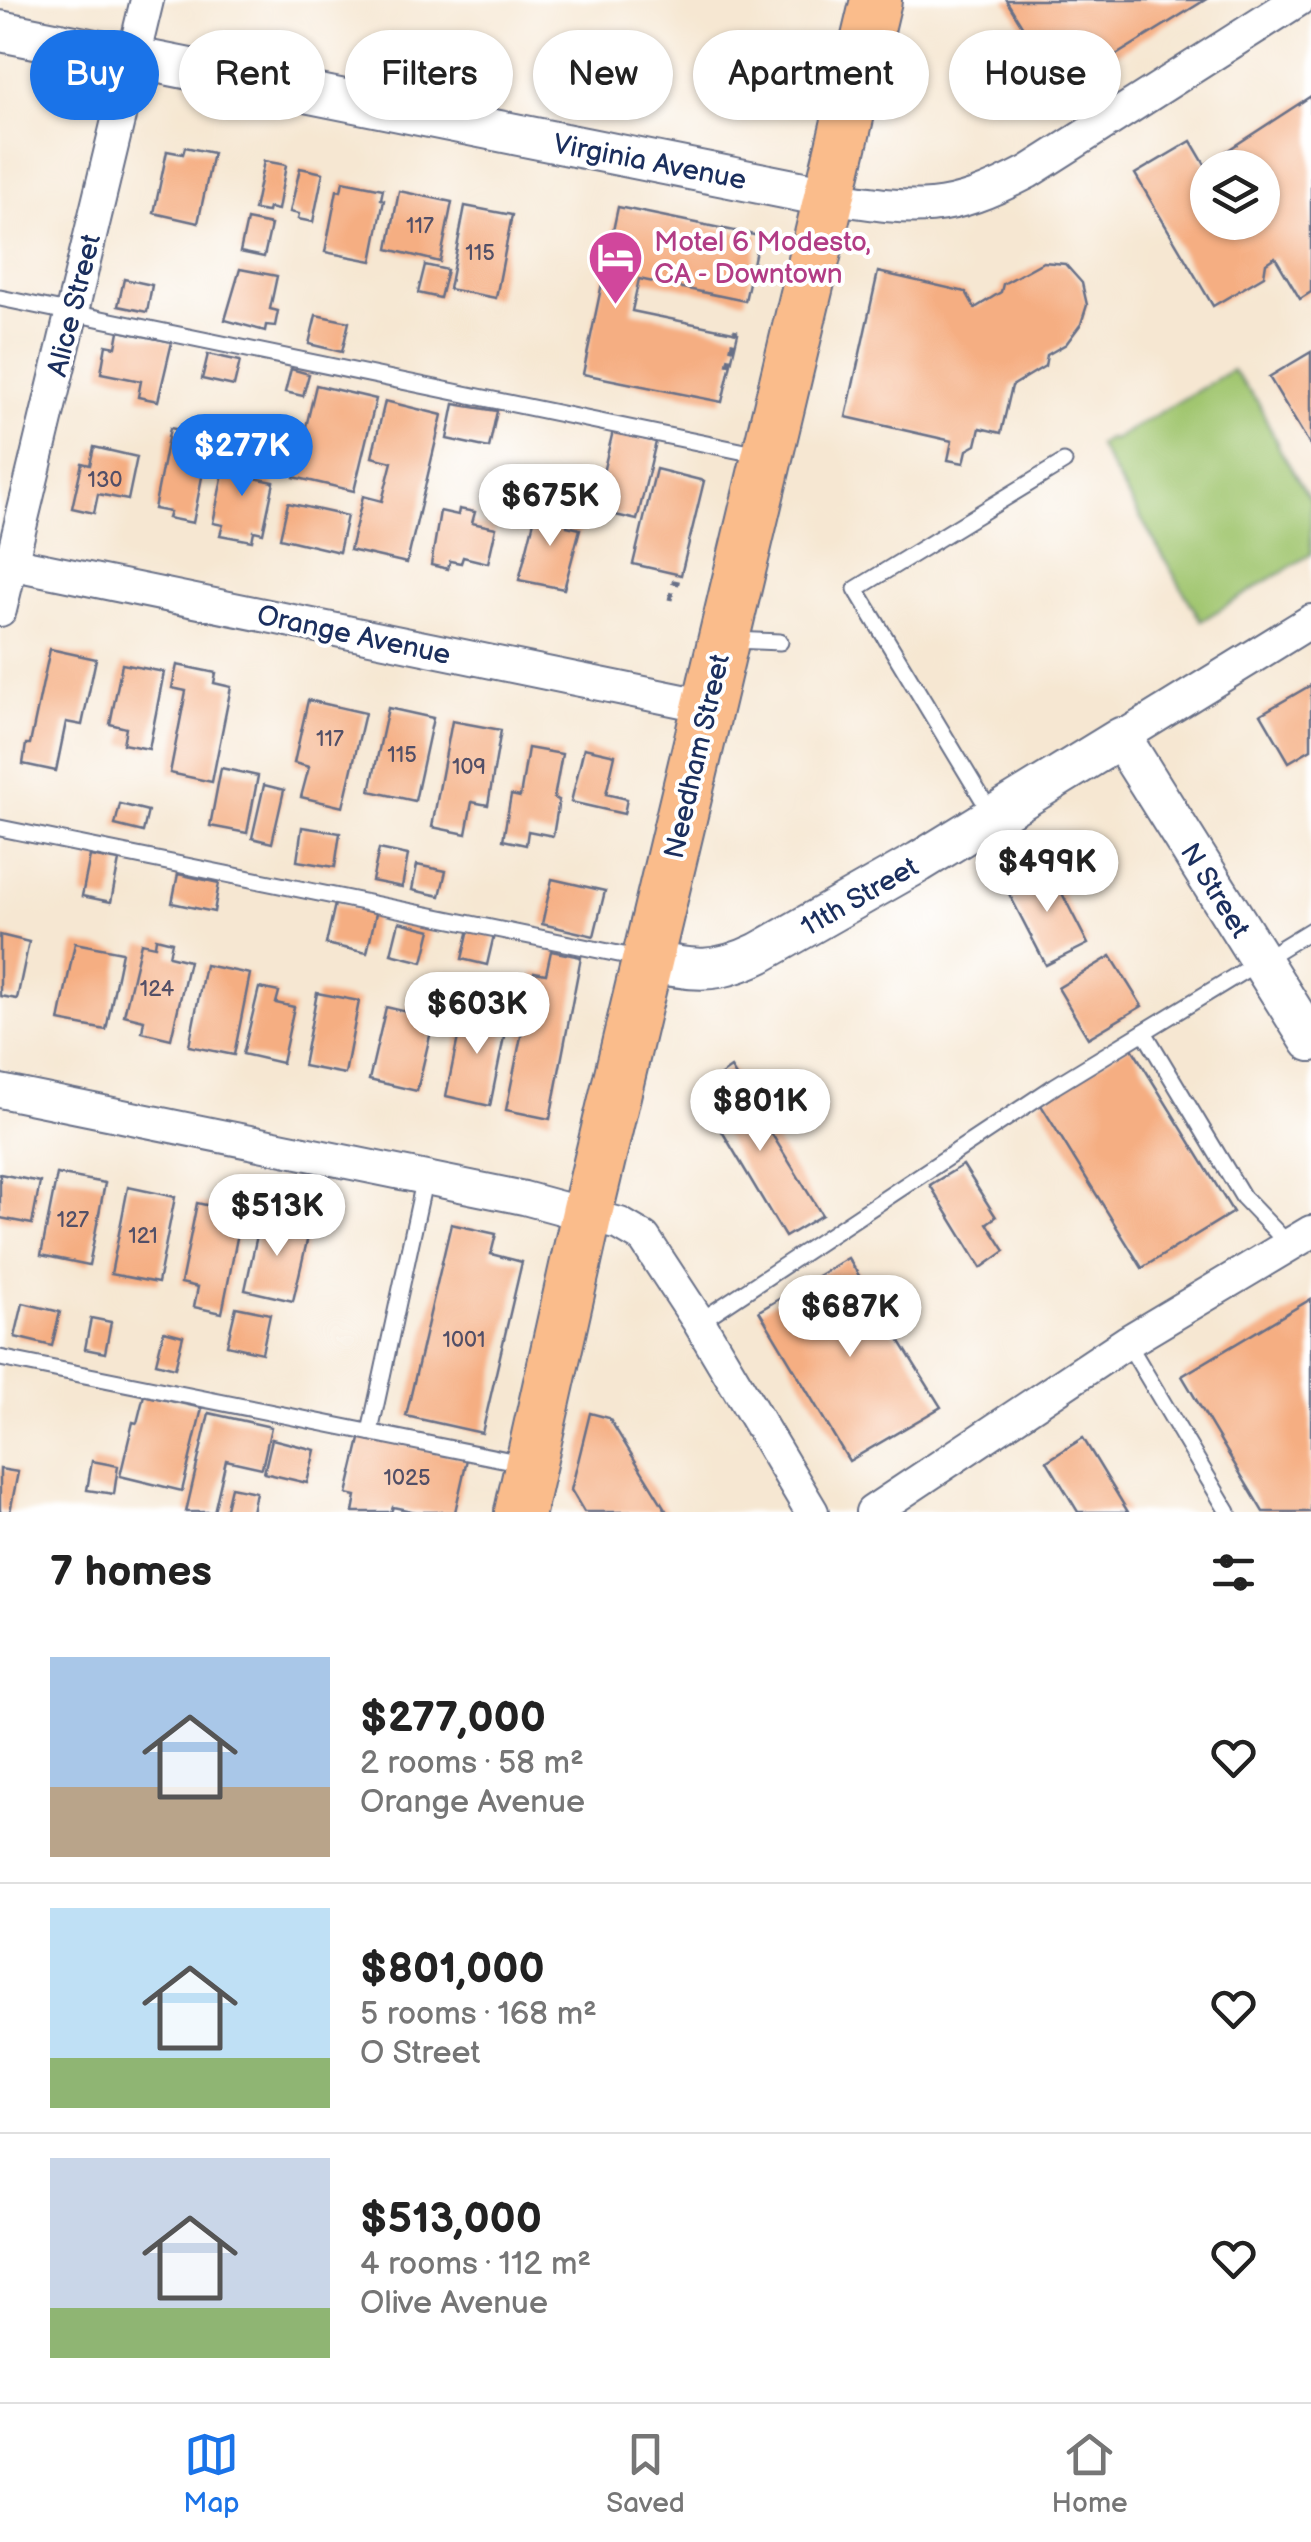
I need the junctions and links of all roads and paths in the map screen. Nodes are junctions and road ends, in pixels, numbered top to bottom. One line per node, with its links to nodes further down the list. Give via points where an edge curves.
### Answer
1 (146, 0): 4 (street, Alice Street)
2 (876, 0): 9 (main road, Needham Street)
3 (1298, 0): 9 (street, via 991,192 919,209)
4 (139, 30)
5 (0, 31): 6 (street, Virginia Avenue)
6 (30, 37)
7 (159, 63): 9 (street, Virginia Avenue)
8 (118, 120): 11 (street, Alice Street)
9 (829, 197): 14 (main road, Needham Street)
10 (0, 298): 11 (lane)
11 (72, 312): 14 (lane); 16 (street, Alice Street)
12 (736, 329): 13 (path)
13 (728, 364)
14 (766, 456): 21 (main road, Needham Street)
15 (1064, 462): 25 (lane, via 856,589)
16 (6, 562): 19 (street, Alice Street); 23 (street, Orange Avenue)
17 (684, 584): 18 (path, via 674,582)
18 (670, 600)
19 (0, 610)
20 (1311, 622): 24 (street, 11th Street)
21 (723, 640): 22 (lane); 23 (main road, Needham Street)
22 (780, 642)
23 (707, 706): 28 (main road, Needham Street)
24 (1121, 738): 25 (street, 11th Street); 29 (street, N Street)
25 (993, 817): 28 (street, 11th Street, via 746,960 698,970)
26 (0, 828): 28 (lane)
27 (1311, 930): 29 (lane)
28 (648, 961): 34 (main road, Needham Street)
29 (1262, 962): 30 (lane); 31 (street, N Street)
30 (1144, 1032): 35 (lane, via 1243,1196); 36 (lane)
31 (1311, 1041)
32 (0, 1092): 33 (street)
33 (424, 1178): 34 (street); 39 (lane)
34 (588, 1213): 36 (street, via 644,1238); 40 (main road, Needham Street)
35 (1300, 1238): 37 (street)
36 (699, 1322): 41 (street)
37 (1128, 1342): 42 (street); 43 (lane)
38 (0, 1358): 39 (lane)
39 (370, 1432): 40 (lane)
40 (525, 1488)
41 (812, 1512)
42 (872, 1512)
43 (1228, 1512)

